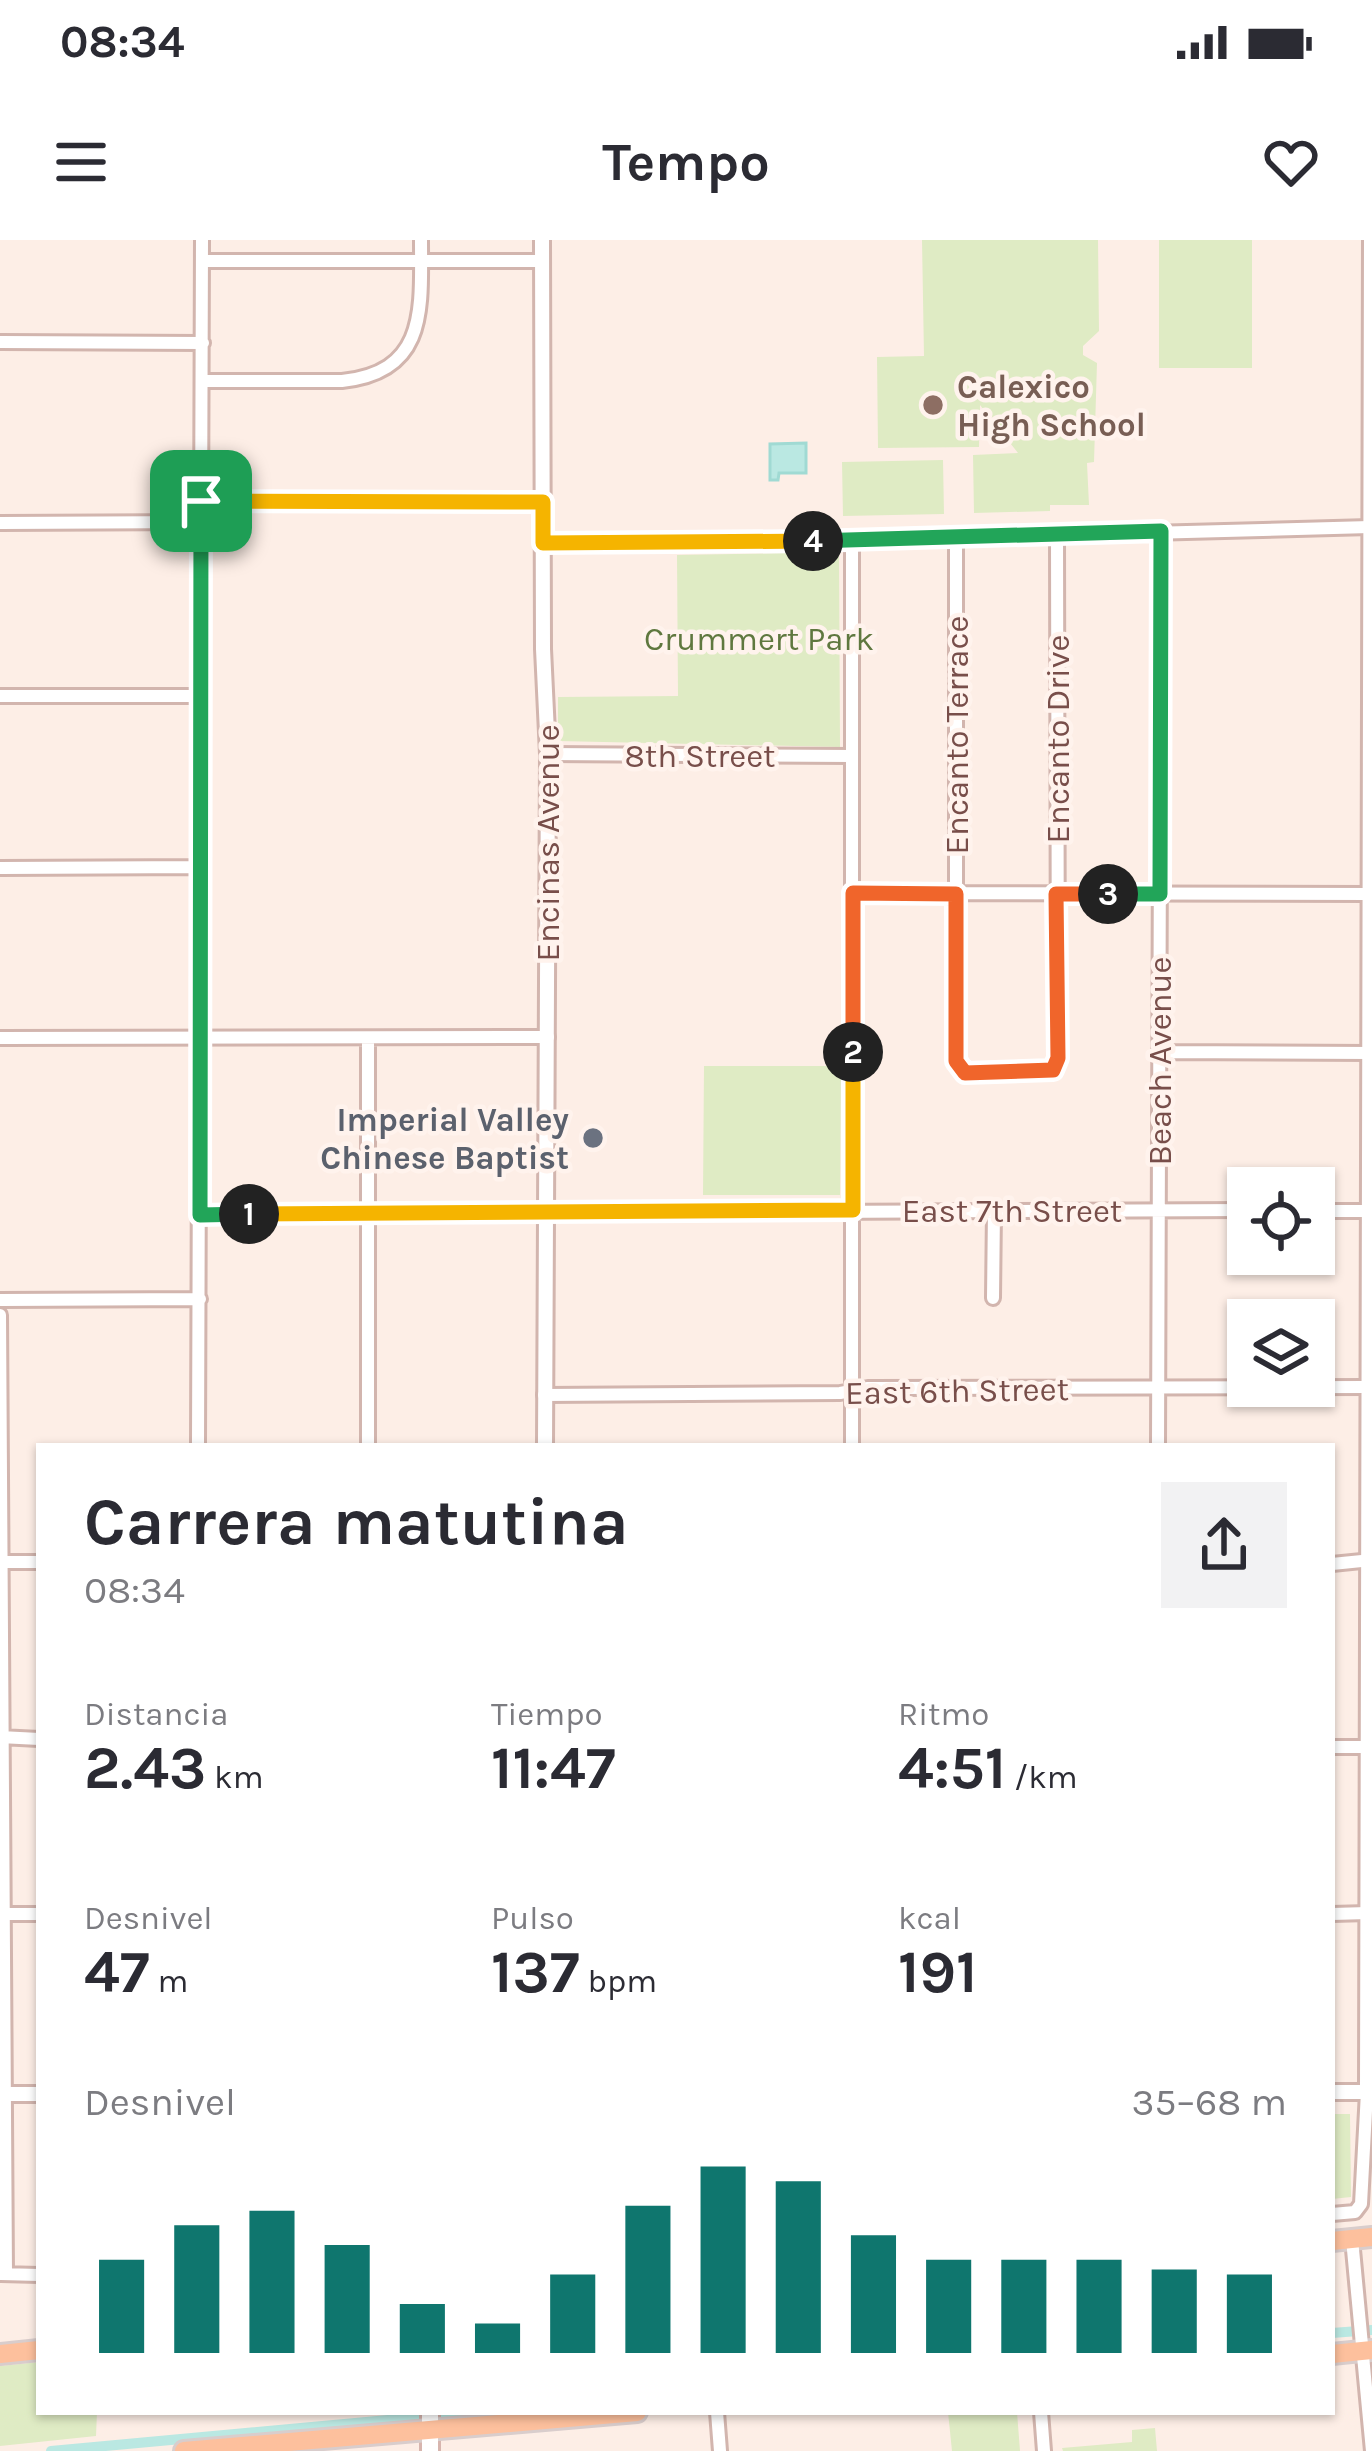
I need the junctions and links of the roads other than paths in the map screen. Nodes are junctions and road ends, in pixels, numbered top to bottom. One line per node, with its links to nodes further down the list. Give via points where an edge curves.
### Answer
1 (202, 240): 5 (street)
2 (422, 240): 6 (street)
3 (542, 240): 7 (street, Encinas Avenue)
4 (1371, 240): 8 (street)
5 (202, 261): 6 (street); 10 (street)
6 (422, 261): 7 (street); 11 (street, via 418,331 382,370 342,381)
7 (542, 261): 13 (street, Encinas Avenue)
8 (1372, 331): 16 (street)
9 (0, 342): 10 (street)
10 (202, 343): 11 (street)
11 (202, 381): 12 (street)
12 (201, 501): 13 (street); 14 (street)
13 (543, 502): 21 (street, Encinas Avenue)
14 (201, 522): 15 (street); 24 (street)
15 (0, 523)
16 (1370, 527): 17 (street); 22 (street)
17 (1161, 531): 18 (street); 32 (street, Beach Avenue)
18 (1057, 535): 19 (street); 31 (street, Encanto Drive)
19 (956, 537): 20 (street); 30 (street, Encanto Terrace)
20 (852, 541): 21 (street); 26 (street)
21 (543, 543): 25 (street, Encinas Avenue)
22 (1371, 628): 33 (street)
23 (0, 696): 24 (street)
24 (201, 696): 27 (street)
25 (548, 754): 26 (street, 8th Street); 34 (street, Encinas Avenue)
26 (852, 756): 29 (street)
27 (202, 867): 28 (street); 36 (street)
28 (0, 868)
29 (853, 893): 30 (street); 41 (street)
30 (956, 894): 31 (street); 40 (street, Encanto Terrace, via 956,1061)
31 (1056, 894): 32 (street); 40 (street, Encanto Drive, via 1056,1066)
32 (1160, 894): 33 (street); 38 (street, Beach Avenue)
33 (1370, 894): 39 (street)
34 (548, 1037): 37 (street); 47 (street, Encinas Avenue)
35 (0, 1038): 36 (street)
36 (198, 1038): 37 (street); 49 (street)
37 (368, 1038): 48 (street)
38 (1160, 1052): 39 (street); 43 (street, Beach Avenue)
39 (1371, 1053): 46 (street)
40 (965, 1073)
41 (853, 1210): 42 (street, East 7th Street); 47 (street, East 7th Street); 56 (street)
42 (994, 1210): 43 (street, East 7th Street); 50 (street)
43 (1158, 1210): 44 (street, East 7th Street); 54 (street, Beach Avenue)
44 (1227, 1210)
45 (1335, 1210): 46 (street)
46 (1370, 1210): 55 (street)
47 (546, 1212): 48 (street, East 7th Street); 57 (street, Encinas Avenue)
48 (369, 1213): 49 (street, East 7th Street); 59 (street)
49 (200, 1215): 51 (street)
50 (993, 1298)
51 (200, 1299): 52 (street); 58 (street)
52 (0, 1300)
53 (0, 1315): 64 (street)
54 (1158, 1387): 55 (street, East 6th Street); 56 (street, East 6th Street); 62 (street, Beach Avenue)
55 (1370, 1387): 63 (street)
56 (852, 1391): 57 (street, East 6th Street); 61 (street)
57 (544, 1395): 60 (street, Encinas Avenue)
58 (198, 1443)
59 (368, 1443)
60 (544, 1443)
61 (852, 1443)
62 (1159, 1443)
63 (1370, 1560): 66 (street); 70 (street)
64 (1, 1562): 65 (street); 67 (street)
65 (36, 1562)
66 (1335, 1564)
67 (2, 1737): 68 (street); 73 (street)
68 (36, 1739)
69 (1335, 1747): 70 (street)
70 (1367, 1747): 71 (street)
71 (1370, 1824): 72 (street)
72 (1368, 1913): 75 (street); 77 (street)
73 (1, 1914): 74 (street); 78 (street)
74 (36, 1914)
75 (1335, 1914)
76 (1335, 2092): 77 (street)
77 (1370, 2092): 80 (street, via 1361,2204)
78 (2, 2094): 79 (street); 82 (street)
79 (36, 2094)
80 (1335, 2214)
81 (1352, 2239): 84 (street)
82 (3, 2274): 83 (street)
83 (36, 2275)
84 (1368, 2351): 86 (main road); 96 (street)
85 (36, 2354): 87 (main road)
86 (1335, 2354)
87 (0, 2358)
88 (560, 2415): 91 (main road)
89 (717, 2415): 94 (street)
90 (1041, 2415): 95 (street)
91 (430, 2420): 92 (main road); 93 (main road)
92 (184, 2451)
93 (430, 2451)
94 (720, 2451)
95 (1044, 2451)
96 (1372, 2451)

